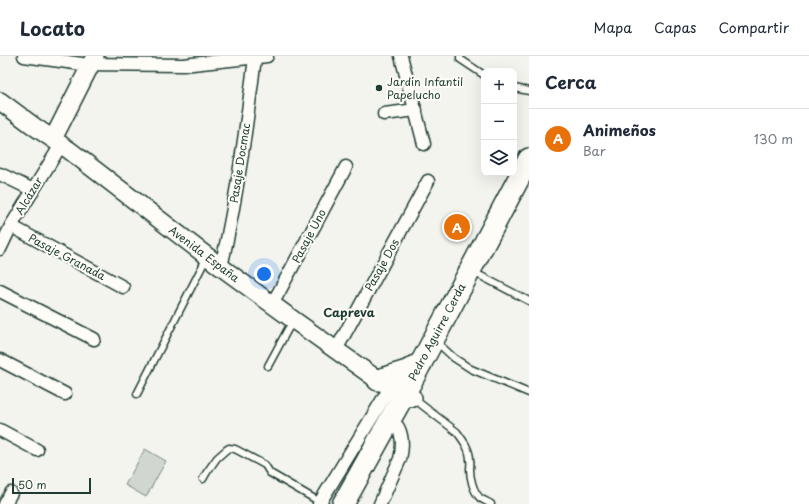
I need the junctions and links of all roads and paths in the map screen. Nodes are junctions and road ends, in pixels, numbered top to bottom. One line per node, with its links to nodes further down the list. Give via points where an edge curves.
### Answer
1 (29, 56): 6 (street)
2 (267, 56): 5 (street)
3 (401, 56): 11 (street)
4 (460, 56): 7 (lane, via 460,59)
5 (255, 58): 6 (street, via 183,66); 24 (street, Pasaje Docmac, via 241,164)
6 (93, 60): 13 (main road)
7 (481, 73)
8 (517, 89): 9 (lane)
9 (529, 91)
10 (0, 101): 13 (main road, Avenida España)
11 (416, 110): 12 (street); 14 (street)
12 (384, 114)
13 (57, 142): 20 (street, Alcázar); 23 (main road, Avenida España)
14 (424, 144)
15 (529, 159): 35 (highway, Pedro Aguirre Cerda)
16 (346, 167): 29 (street, Pasaje Uno)
17 (0, 174): 20 (street)
18 (428, 181): 33 (street, Pasaje Dos)
19 (529, 181): 25 (highway, Pedro Aguirre Cerda)
20 (33, 190): 21 (street, Alcázar)
21 (11, 226): 22 (street, Alcázar); 26 (street, Pasaje Granada)
22 (1, 245)
23 (207, 257): 24 (main road, Avenida España); 40 (lane)
24 (221, 267): 29 (main road, Avenida España)
25 (478, 275): 28 (lane); 32 (highway, Pedro Aguirre Cerda)
26 (123, 287)
27 (0, 291): 31 (street)
28 (529, 301)
29 (272, 304): 30 (main road, Avenida España)
30 (295, 321): 33 (main road, Avenida España); 36 (lane)
31 (94, 339)
32 (441, 346): 37 (highway, Pedro Aguirre Cerda); 38 (lane, via 471,370)
33 (336, 350): 37 (main road, Avenida España)
34 (0, 360): 39 (street)
35 (421, 363): 37 (highway, Pedro Aguirre Cerda); 37 (highway, via 407,371)
36 (268, 366)
37 (396, 389): 41 (highway, Pedro Aguirre Cerda); 46 (street, Pedro Aguirre Cerda); 48 (highway, Pedro Aguirre Cerda); 51 (lane, via 462,438 469,451 470,475 475,490)
38 (529, 393)
39 (65, 394)
40 (137, 394)
41 (398, 426): 49 (highway, Pedro Aguirre Cerda); 50 (street, via 402,452)
42 (0, 430): 43 (street)
43 (37, 450)
44 (203, 479): 46 (lane, via 217,458 229,448 235,448 265,465 270,473)
45 (11, 493): 47 (street)
46 (320, 503)
47 (5, 504)
48 (343, 504)
49 (356, 504)
50 (380, 504)
51 (491, 504)

